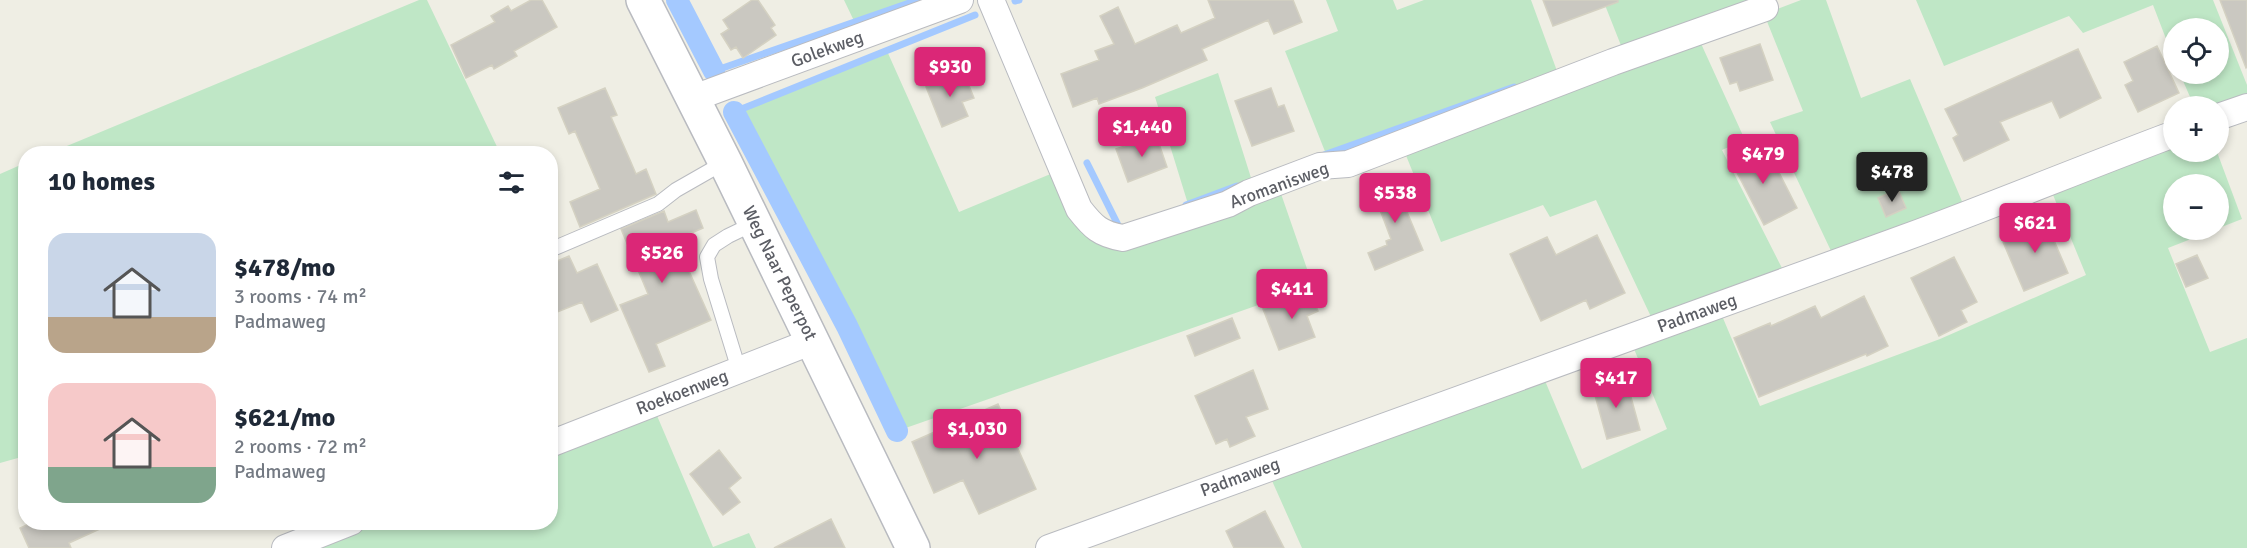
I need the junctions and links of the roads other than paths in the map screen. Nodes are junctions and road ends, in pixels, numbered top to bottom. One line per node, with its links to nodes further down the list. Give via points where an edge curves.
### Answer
1 (643, 0): 5 (street, Weg Naar Peperpot)
2 (960, 0): 5 (street, Golekweg)
3 (991, 0): 4 (street, Aromanisweg, via 1079,209 1092,226 1106,235 1123,238 1228,204 1320,166 1348,164)
4 (1765, 8)
5 (694, 98): 9 (street, Weg Naar Peperpot)
6 (2247, 106): 7 (street)
7 (2229, 113)
8 (2163, 138): 18 (street, Padmaweg, via 1907,237)
9 (725, 162): 10 (street, Weg Naar Peperpot); 11 (lane, via 658,204)
10 (755, 223): 12 (street, Weg Naar Peperpot); 13 (lane, via 714,245 707,257)
11 (558, 247)
12 (813, 341): 13 (street, Roekoenweg); 17 (street, Weg Naar Peperpot)
13 (739, 370): 14 (street, Roekoenweg)
14 (558, 441)
15 (331, 530): 16 (street)
16 (285, 548)
17 (914, 548)
18 (1049, 548)

